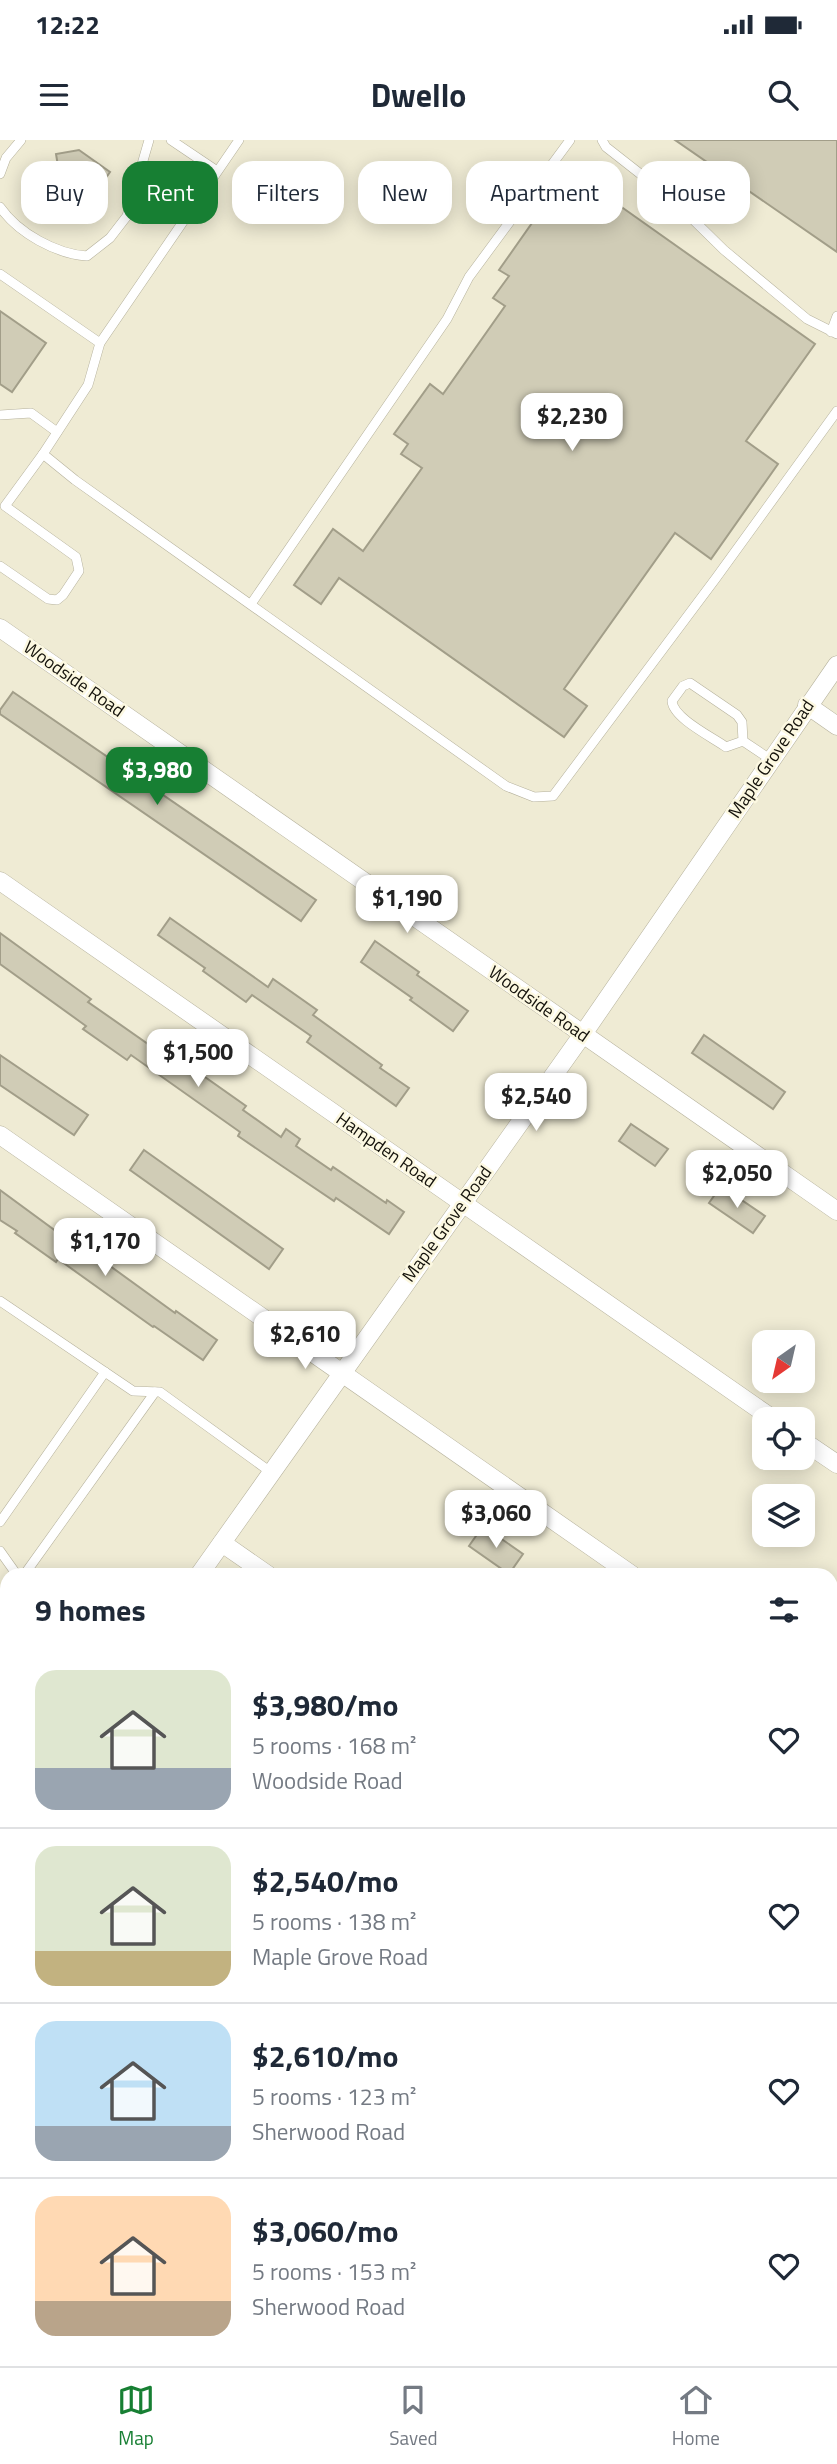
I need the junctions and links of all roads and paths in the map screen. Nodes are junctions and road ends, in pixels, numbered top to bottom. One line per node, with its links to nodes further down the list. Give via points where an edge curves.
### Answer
1 (21, 140): 9 (lane)
2 (149, 140): 10 (lane, via 127,216 110,238 87,256 67,255 40,241)
3 (171, 140): 7 (lane)
4 (239, 140): 8 (lane)
5 (570, 140): 22 (lane, via 468,277 447,319)
6 (602, 140): 14 (lane, via 796,311)
7 (202, 161)
8 (218, 170)
9 (0, 174)
10 (0, 206)
11 (181, 224): 15 (lane)
12 (0, 274): 15 (lane)
13 (837, 316): 14 (lane)
14 (834, 333)
15 (100, 343): 18 (lane, via 88,385)
16 (837, 411): 22 (lane, via 553,796 534,797 506,786)
17 (0, 415): 18 (lane, via 31,414)
18 (57, 432): 19 (lane)
19 (43, 454): 20 (lane); 22 (lane)
20 (3, 505): 21 (lane, via 75,557 79,571 57,600)
21 (0, 566)
22 (251, 604)
23 (0, 628): 30 (street, Woodside Road)
24 (837, 664): 25 (street, Maple Grove Road)
25 (807, 705): 26 (street); 28 (street, Maple Grove Road)
26 (837, 726)
27 (743, 741): 27 (lane, via 737,715 690,683 672,701 682,717 726,747); 28 (lane)
28 (770, 760): 30 (street, Maple Grove Road)
29 (0, 881): 32 (street, Hampden Road)
30 (583, 1034): 32 (street, Maple Grove Road); 33 (street, Woodside Road)
31 (0, 1135): 36 (street)
32 (462, 1203): 36 (street, Maple Grove Road); 38 (street, Hampden Road)
33 (837, 1211)
34 (0, 1301): 35 (lane)
35 (105, 1372): 37 (lane, via 133,1391); 42 (lane)
36 (341, 1373): 41 (street, Maple Grove Road); 49 (street)
37 (155, 1392): 41 (lane); 46 (lane)
38 (756, 1407)
39 (815, 1449): 40 (street)
40 (837, 1464)
41 (272, 1473): 43 (street, Maple Grove Road)
42 (0, 1522)
43 (222, 1543): 47 (street, Maple Grove Road); 48 (street)
44 (0, 1551): 45 (lane)
45 (12, 1568)
46 (29, 1568)
47 (204, 1568)
48 (258, 1568)
49 (622, 1568)

